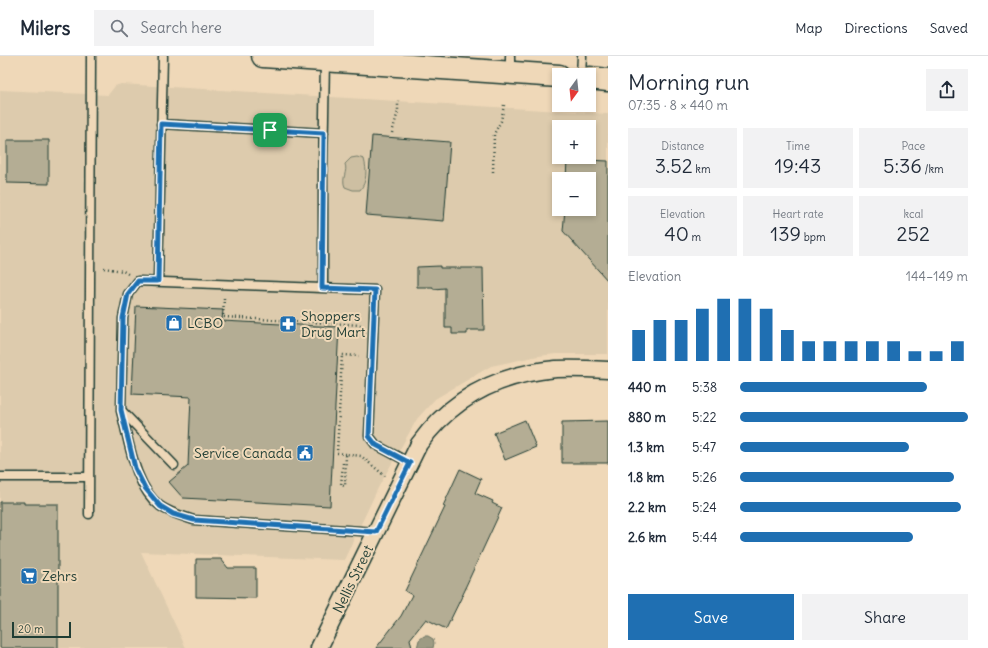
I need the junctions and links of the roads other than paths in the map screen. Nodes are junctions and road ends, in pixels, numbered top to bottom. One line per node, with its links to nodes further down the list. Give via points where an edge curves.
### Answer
1 (91, 56): 21 (lane)
2 (162, 56): 12 (lane)
3 (263, 56): 5 (main road)
4 (582, 56): 8 (lane)
5 (325, 60): 6 (main road); 13 (lane)
6 (426, 62): 7 (main road)
7 (510, 64): 9 (main road)
8 (582, 68)
9 (552, 74)
10 (596, 79): 11 (main road)
11 (608, 80)
12 (161, 124): 13 (lane); 14 (lane)
13 (324, 133): 15 (lane)
14 (158, 281): 15 (lane); 17 (lane, via 138,281 128,294 123,318)
15 (322, 288): 18 (lane, via 375,290 369,436 376,445)
16 (608, 370): 18 (street, Nellis Street, via 562,369 538,372 502,380 480,390 448,411 427,433)
17 (121, 410): 19 (lane); 23 (lane, via 135,468 145,488 160,506 173,514 194,520)
18 (410, 463): 23 (street, Nellis Street)
19 (174, 465)
20 (0, 477): 21 (lane)
21 (89, 477): 22 (lane)
22 (89, 514)
23 (376, 532): 24 (street, Nellis Street)
24 (319, 648)

